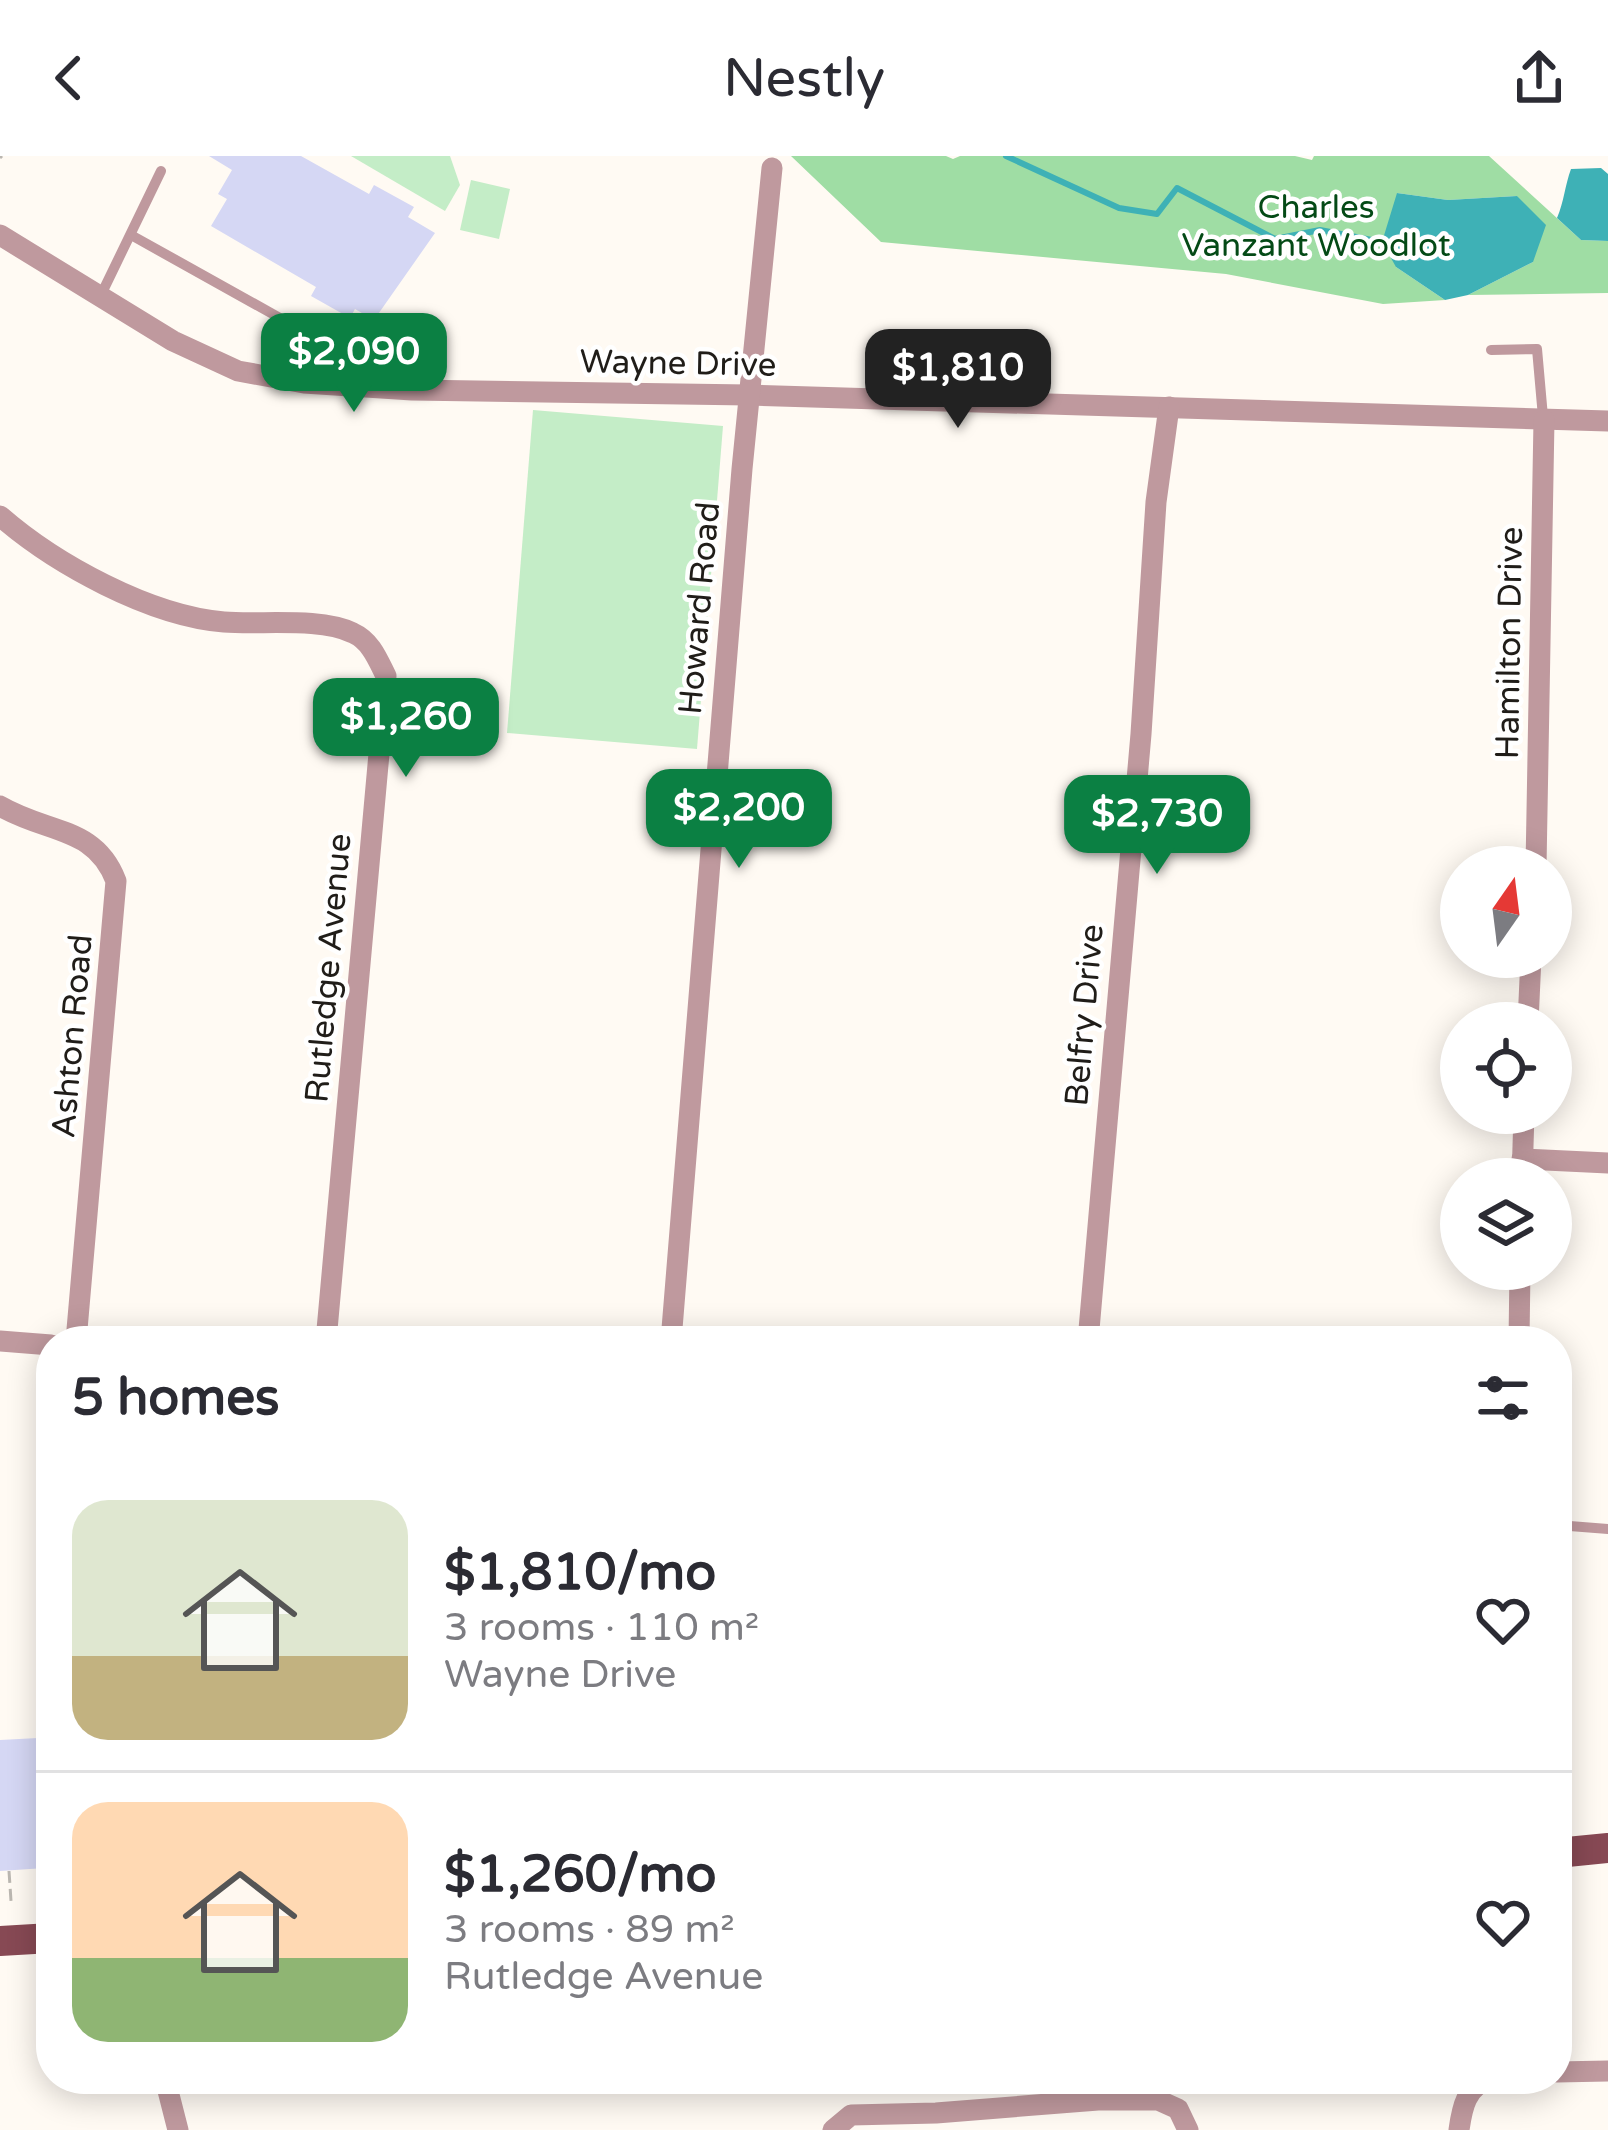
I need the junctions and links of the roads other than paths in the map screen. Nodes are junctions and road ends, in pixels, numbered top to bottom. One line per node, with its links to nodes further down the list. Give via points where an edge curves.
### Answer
1 (772, 168): 8 (street, Howard Road)
2 (161, 172): 3 (lane)
3 (130, 235): 5 (lane); 7 (lane, via 296,327)
4 (3, 245): 5 (street, Wayne Drive)
5 (100, 297): 7 (street, Wayne Drive, via 238,371)
6 (1491, 350): 10 (lane, via 1537,349)
7 (290, 380): 8 (street, Wayne Drive, via 412,390)
8 (749, 395): 9 (street, Wayne Drive); 20 (street, Howard Road)
9 (1169, 407): 10 (street, Wayne Drive); 21 (street, Belfry Drive)
10 (1544, 420): 11 (street, Wayne Drive); 14 (street, Hamilton Drive)
11 (1608, 421)
12 (0, 516): 19 (street, Rutledge Avenue, via 93,579 156,605 218,622 356,634 386,676)
13 (0, 806): 18 (street, Ashton Road, via 92,843 116,881)
14 (1535, 846)
15 (1608, 1163): 16 (street)
16 (1572, 1166)
17 (1520, 1290): 22 (street)
18 (77, 1326)
19 (327, 1326)
20 (672, 1326)
21 (1089, 1326)
22 (1519, 1326)
23 (0, 1341): 24 (street)
24 (36, 1345)
25 (1572, 1526): 26 (lane)
26 (1608, 1529)
27 (1608, 1848): 28 (main road)
28 (1572, 1851)
29 (36, 1939): 30 (main road)
30 (0, 1941)
31 (1608, 2071): 32 (street)
32 (1572, 2072)
33 (169, 2094): 35 (street)
34 (1470, 2094): 38 (street)
35 (178, 2130)
36 (833, 2130): 37 (street, via 850,2115 1158,2100 1178,2109)
37 (1188, 2130)
38 (1459, 2130)

